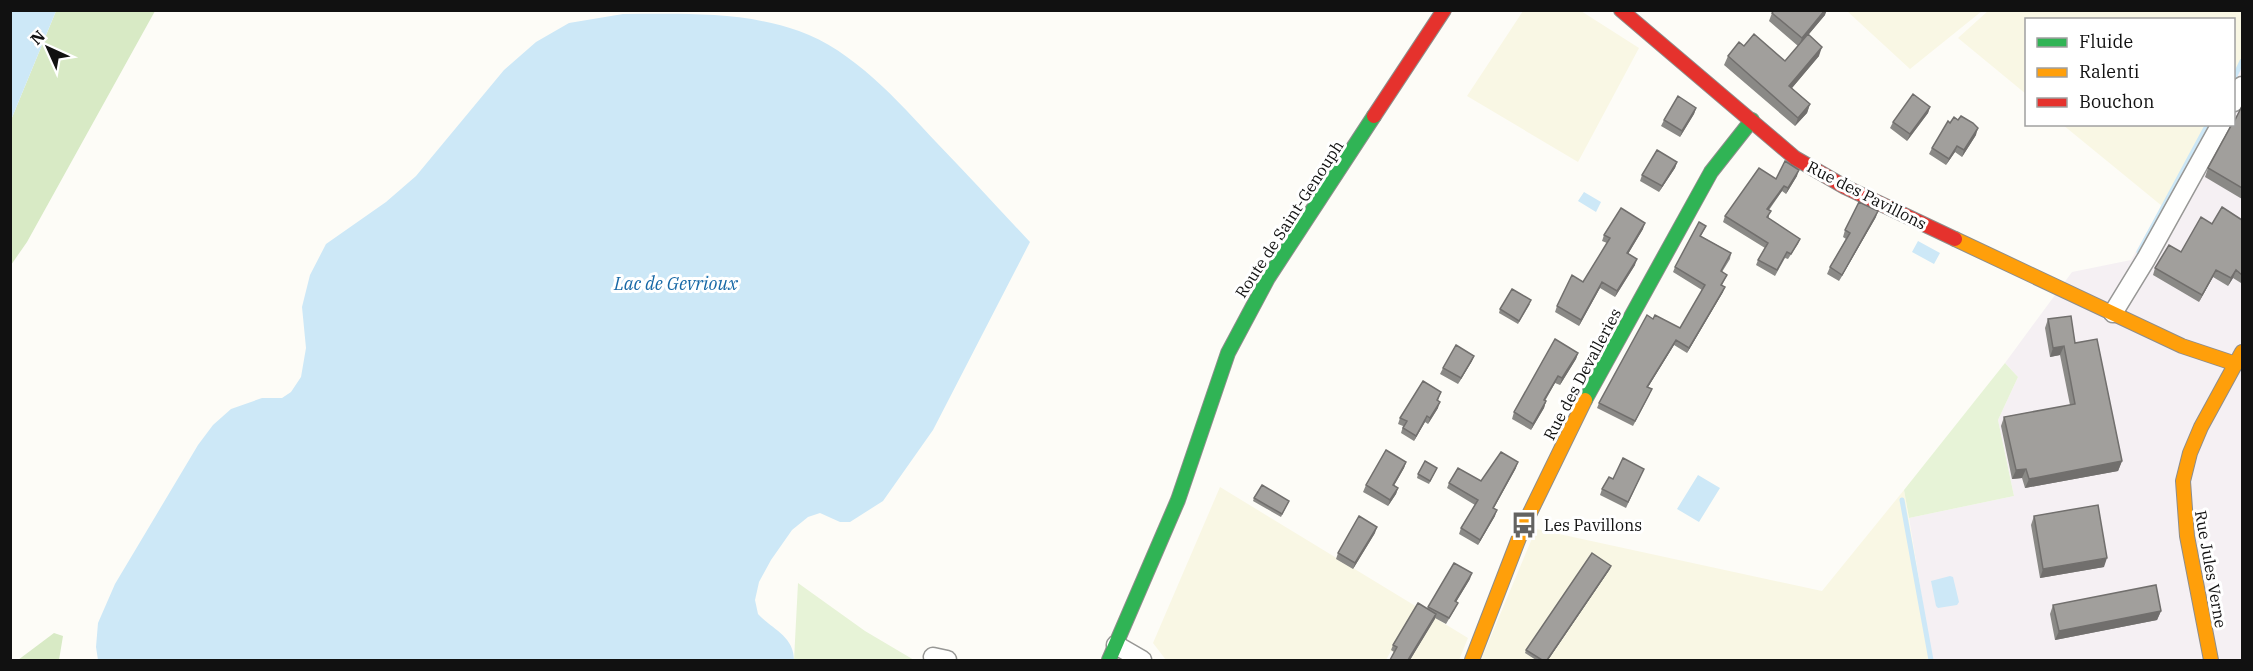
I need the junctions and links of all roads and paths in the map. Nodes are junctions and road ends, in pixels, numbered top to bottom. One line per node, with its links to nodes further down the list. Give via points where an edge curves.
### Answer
1 (1444, 10): 9 (street, Route de Saint-Genouph, via 1268,278 1227,354 1178,500)
2 (1621, 10): 5 (street, Rue des Pavillons)
3 (2242, 86): 4 (street)
4 (2235, 100)
5 (1752, 120): 7 (street, Rue des Pavillons, via 1795,158 1845,187); 11 (street, Rue des Devalleries, via 1711,172 1597,375 1524,525)
6 (2220, 126): 7 (street)
7 (2113, 313): 8 (street, Rue des Pavillons, via 2182,346)
8 (2239, 358): 12 (street, Rue Jules Verne, via 2201,427 2184,481 2187,536)
9 (1113, 653): 10 (street)
10 (1142, 660)
11 (1472, 660)
12 (2211, 660)

